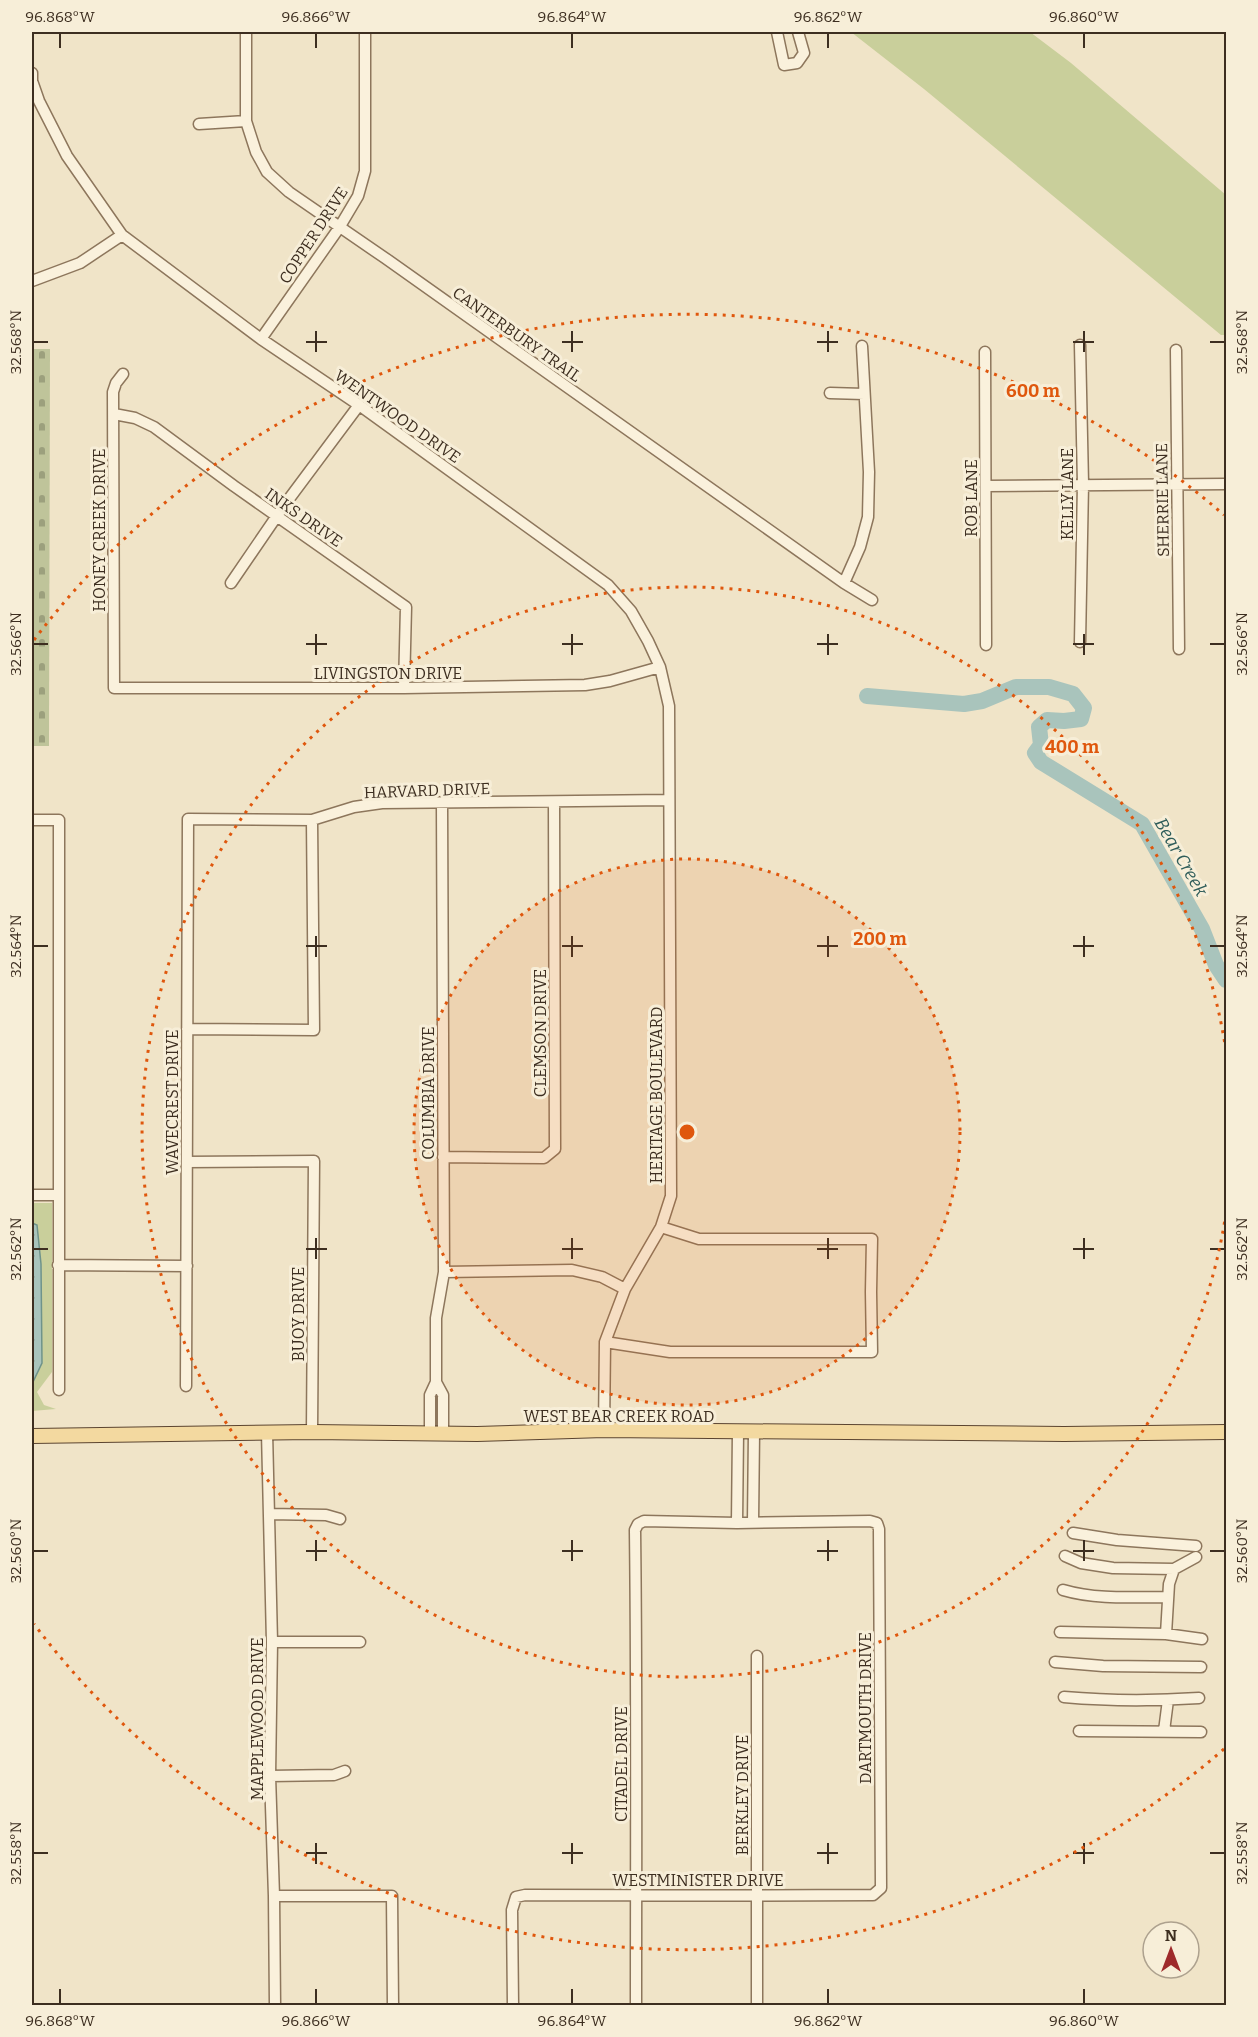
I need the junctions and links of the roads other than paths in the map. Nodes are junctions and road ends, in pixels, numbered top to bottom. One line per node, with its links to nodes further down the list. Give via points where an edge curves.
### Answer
1 (246, 32): 6 (street, CANTERBURY TRAIL)
2 (365, 32): 8 (street, COPPER DRIVE, via 365,171 358,196)
3 (777, 32): 4 (street, via 784,65 797,63 804,53)
4 (798, 32)
5 (32, 73): 9 (street, WENTWOOD DRIVE, via 39,101 66,156)
6 (246, 121): 7 (street); 8 (street, CANTERBURY TRAIL, via 267,172)
7 (199, 124)
8 (339, 228): 11 (street, COPPER DRIVE); 27 (street, CANTERBURY TRAIL)
9 (122, 235): 10 (street, via 80,263); 11 (street, WENTWOOD DRIVE)
10 (32, 281)
11 (261, 339): 19 (street, WENTWOOD DRIVE)
12 (1080, 345): 22 (street, KELLY LANE)
13 (862, 346): 18 (street)
14 (1176, 350): 21 (street, SHERRIE LANE)
15 (985, 351): 24 (street, ROB LANE)
16 (123, 374): 20 (street, HONEY CREEK DRIVE, via 113,392)
17 (830, 393): 18 (street)
18 (864, 394): 27 (street, via 868,517)
19 (358, 405): 25 (street); 32 (street, WENTWOOD DRIVE, via 608,585 631,611)
20 (114, 414): 25 (street, INKS DRIVE, via 154,427); 33 (street, HONEY CREEK DRIVE)
21 (1176, 483): 22 (street); 23 (street); 31 (street, SHERRIE LANE)
22 (1083, 484): 24 (street); 29 (street, KELLY LANE)
23 (1227, 484)
24 (986, 486): 30 (street, ROB LANE)
25 (277, 516): 26 (street); 34 (street, INKS DRIVE, via 406,607)
26 (231, 583)
27 (844, 583): 28 (street, CANTERBURY TRAIL)
28 (872, 600)
29 (1080, 642)
30 (986, 645)
31 (1179, 649)
32 (660, 667): 34 (street, LIVINGSTON DRIVE, via 585,685); 35 (street, WENTWOOD DRIVE, via 669,706)
33 (114, 688): 34 (street, LIVINGSTON DRIVE)
34 (404, 688)
35 (669, 745): 36 (street, HERITAGE BOULEVARD)
36 (669, 800): 37 (street, HARVARD DRIVE); 47 (street, HERITAGE BOULEVARD, via 671,1196)
37 (554, 802): 38 (street, HARVARD DRIVE); 43 (street, CLEMSON DRIVE, via 555,1149 544,1158)
38 (442, 804): 41 (street, HARVARD DRIVE, via 354,807); 43 (street, COLUMBIA DRIVE)
39 (188, 819): 41 (street, HARVARD DRIVE); 42 (street, WAVECREST DRIVE)
40 (32, 820): 46 (street, via 59,820)
41 (312, 820): 42 (street, via 314,1030)
42 (187, 1029): 44 (street, WAVECREST DRIVE)
43 (443, 1157): 50 (street, COLUMBIA DRIVE)
44 (187, 1162): 49 (street, WAVECREST DRIVE); 57 (street, BUOY DRIVE, via 314,1161)
45 (32, 1195): 46 (street)
46 (58, 1195): 48 (street)
47 (661, 1227): 51 (street, HERITAGE BOULEVARD); 52 (street, via 699,1239 872,1239 872,1352 670,1352)
48 (58, 1265): 49 (street); 54 (street)
49 (187, 1266): 53 (street, WAVECREST DRIVE)
50 (444, 1272): 51 (street, via 572,1270 602,1277); 60 (street, COLUMBIA DRIVE, via 436,1318 436,1382 443,1395)
51 (625, 1289): 52 (street, HERITAGE BOULEVARD)
52 (605, 1342): 55 (street, HERITAGE BOULEVARD)
53 (186, 1386)
54 (59, 1390)
55 (604, 1430): 58 (main road, WEST BEAR CREEK ROAD); 60 (main road, WEST BEAR CREEK ROAD)
56 (267, 1432): 57 (main road, WEST BEAR CREEK ROAD); 62 (main road, WEST BEAR CREEK ROAD); 63 (street, MAPPLEWOOD DRIVE)
57 (312, 1432): 60 (main road, WEST BEAR CREEK ROAD)
58 (738, 1432): 59 (main road, WEST BEAR CREEK ROAD); 66 (street)
59 (754, 1432): 61 (main road, WEST BEAR CREEK ROAD); 65 (street)
60 (436, 1434)
61 (1227, 1434)
62 (32, 1436)
63 (269, 1514): 64 (street, via 326,1515); 75 (street, MAPPLEWOOD DRIVE)
64 (340, 1519)
65 (753, 1522): 66 (street); 88 (street, DARTMOUTH DRIVE, via 877,1523)
66 (737, 1523): 89 (street, CITADEL DRIVE, via 644,1521 635,1530)
67 (1073, 1533): 69 (street, via 1196,1551)
68 (1065, 1556): 69 (street, via 1113,1568)
69 (1174, 1569): 71 (street)
70 (1063, 1590): 71 (street, via 1104,1597)
71 (1168, 1597): 73 (street)
72 (1060, 1632): 73 (street)
73 (1166, 1635): 74 (street)
74 (1202, 1639)
75 (272, 1642): 76 (street); 87 (street, MAPPLEWOOD DRIVE)
76 (360, 1642)
77 (757, 1656): 91 (street, BERKLEY DRIVE)
78 (1055, 1662): 79 (street)
79 (1201, 1666)
80 (1064, 1697): 82 (street)
81 (1199, 1698): 82 (street)
82 (1168, 1700): 84 (street)
83 (1078, 1731): 84 (street)
84 (1164, 1731): 85 (street)
85 (1201, 1732)
86 (345, 1771): 87 (street, via 334,1775)
87 (270, 1776): 90 (street, MAPPLEWOOD DRIVE)
88 (879, 1892): 91 (street, WESTMINISTER DRIVE)
89 (636, 1895): 91 (street, WESTMINISTER DRIVE); 94 (street, WESTMINISTER DRIVE, via 516,1897 512,1910); 95 (street, CITADEL DRIVE)
90 (274, 1896): 92 (street, MAPPLEWOOD DRIVE); 93 (street, via 392,1896)
91 (757, 1896): 96 (street, BERKLEY DRIVE)
92 (275, 2006)
93 (393, 2006)
94 (513, 2006)
95 (636, 2006)
96 (757, 2006)

